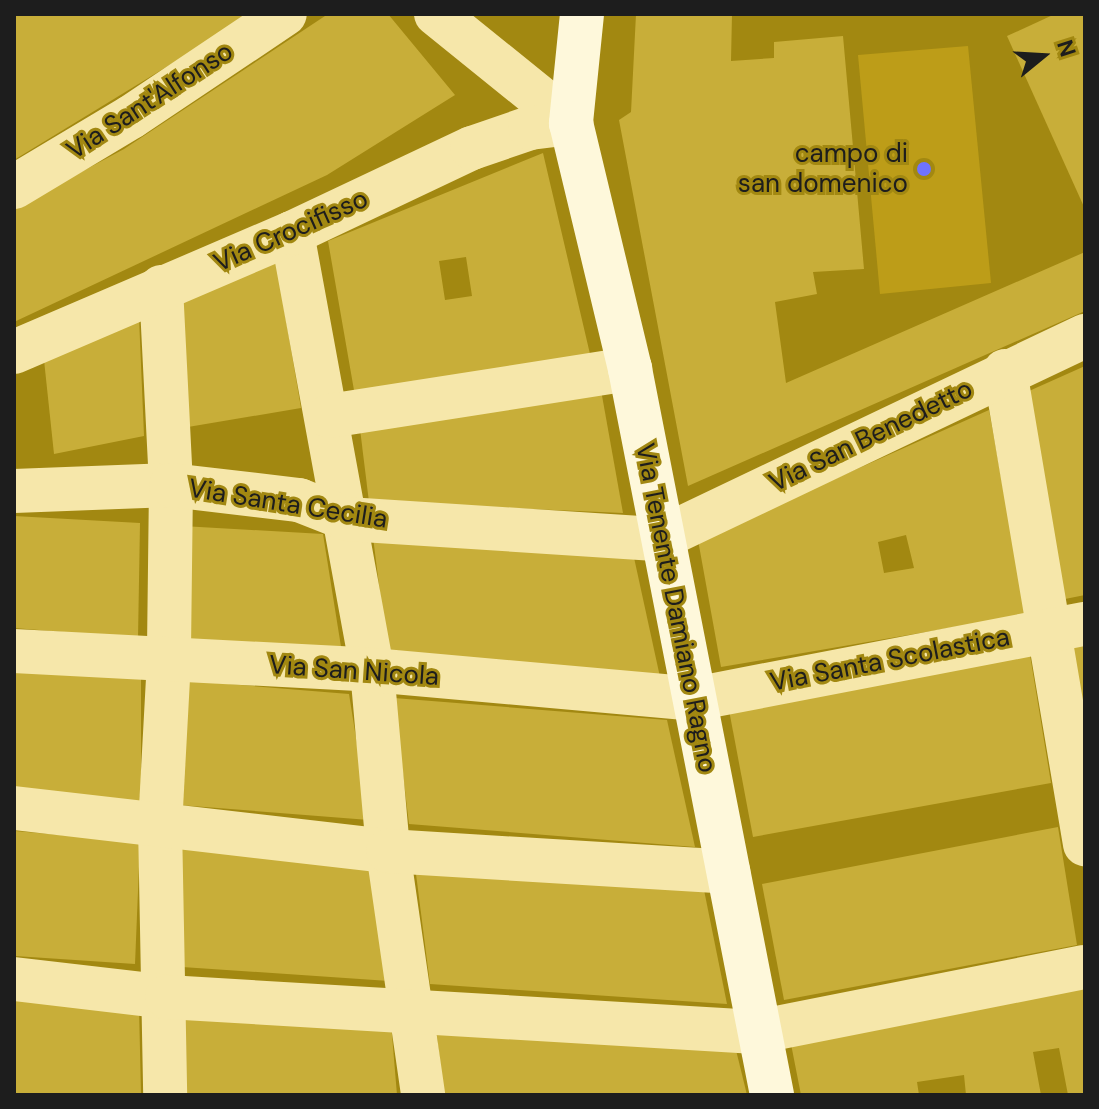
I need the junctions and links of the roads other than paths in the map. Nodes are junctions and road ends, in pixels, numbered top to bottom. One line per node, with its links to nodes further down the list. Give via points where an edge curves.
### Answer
1 (285, 14): 5 (street, Via Sant'Alfonso)
2 (436, 14): 4 (street)
3 (582, 14): 4 (street, Via Tenente Damiano Ragno)
4 (571, 123): 6 (street, Via Crocifisso, via 530,128 472,148); 10 (street, Via Tenente Damiano Ragno)
5 (14, 187)
6 (292, 233): 7 (street, Via Crocifisso); 12 (street)
7 (161, 287): 9 (street, Via Crocifisso); 13 (street)
8 (1085, 336): 11 (street, Via San Benedetto)
9 (14, 352)
10 (630, 369): 12 (street); 16 (street, Via Tenente Damiano Ragno)
11 (1005, 371): 16 (street, Via San Benedetto); 17 (street)
12 (329, 416): 15 (street)
13 (171, 485): 14 (street, Via Santa Cecilia); 15 (street, Via Santa Cecilia, via 299,500); 19 (street)
14 (14, 491)
15 (347, 519): 16 (street, Via Santa Cecilia); 20 (street)
16 (659, 539): 21 (street, Via Tenente Damiano Ragno)
17 (1067, 626): 21 (street, Via Santa Scolastica); 24 (street)
18 (14, 651): 19 (street, Via San Nicola)
19 (169, 660): 20 (street, Via San Nicola); 23 (street)
20 (372, 670): 21 (street, Via San Nicola); 25 (street)
21 (694, 699): 26 (street, Via Tenente Damiano Ragno)
22 (14, 808): 23 (street)
23 (160, 824): 25 (street); 29 (street)
24 (1085, 844)
25 (388, 851): 26 (street); 30 (street)
26 (728, 872): 31 (street, Via Tenente Damiano Ragno)
27 (1085, 967): 31 (street)
28 (14, 979): 29 (street)
29 (167, 997): 30 (street); 32 (street)
30 (410, 1011): 31 (street); 33 (street)
31 (756, 1032): 34 (street, Via Tenente Damiano Ragno)
32 (165, 1095)
33 (423, 1095)
34 (772, 1095)

